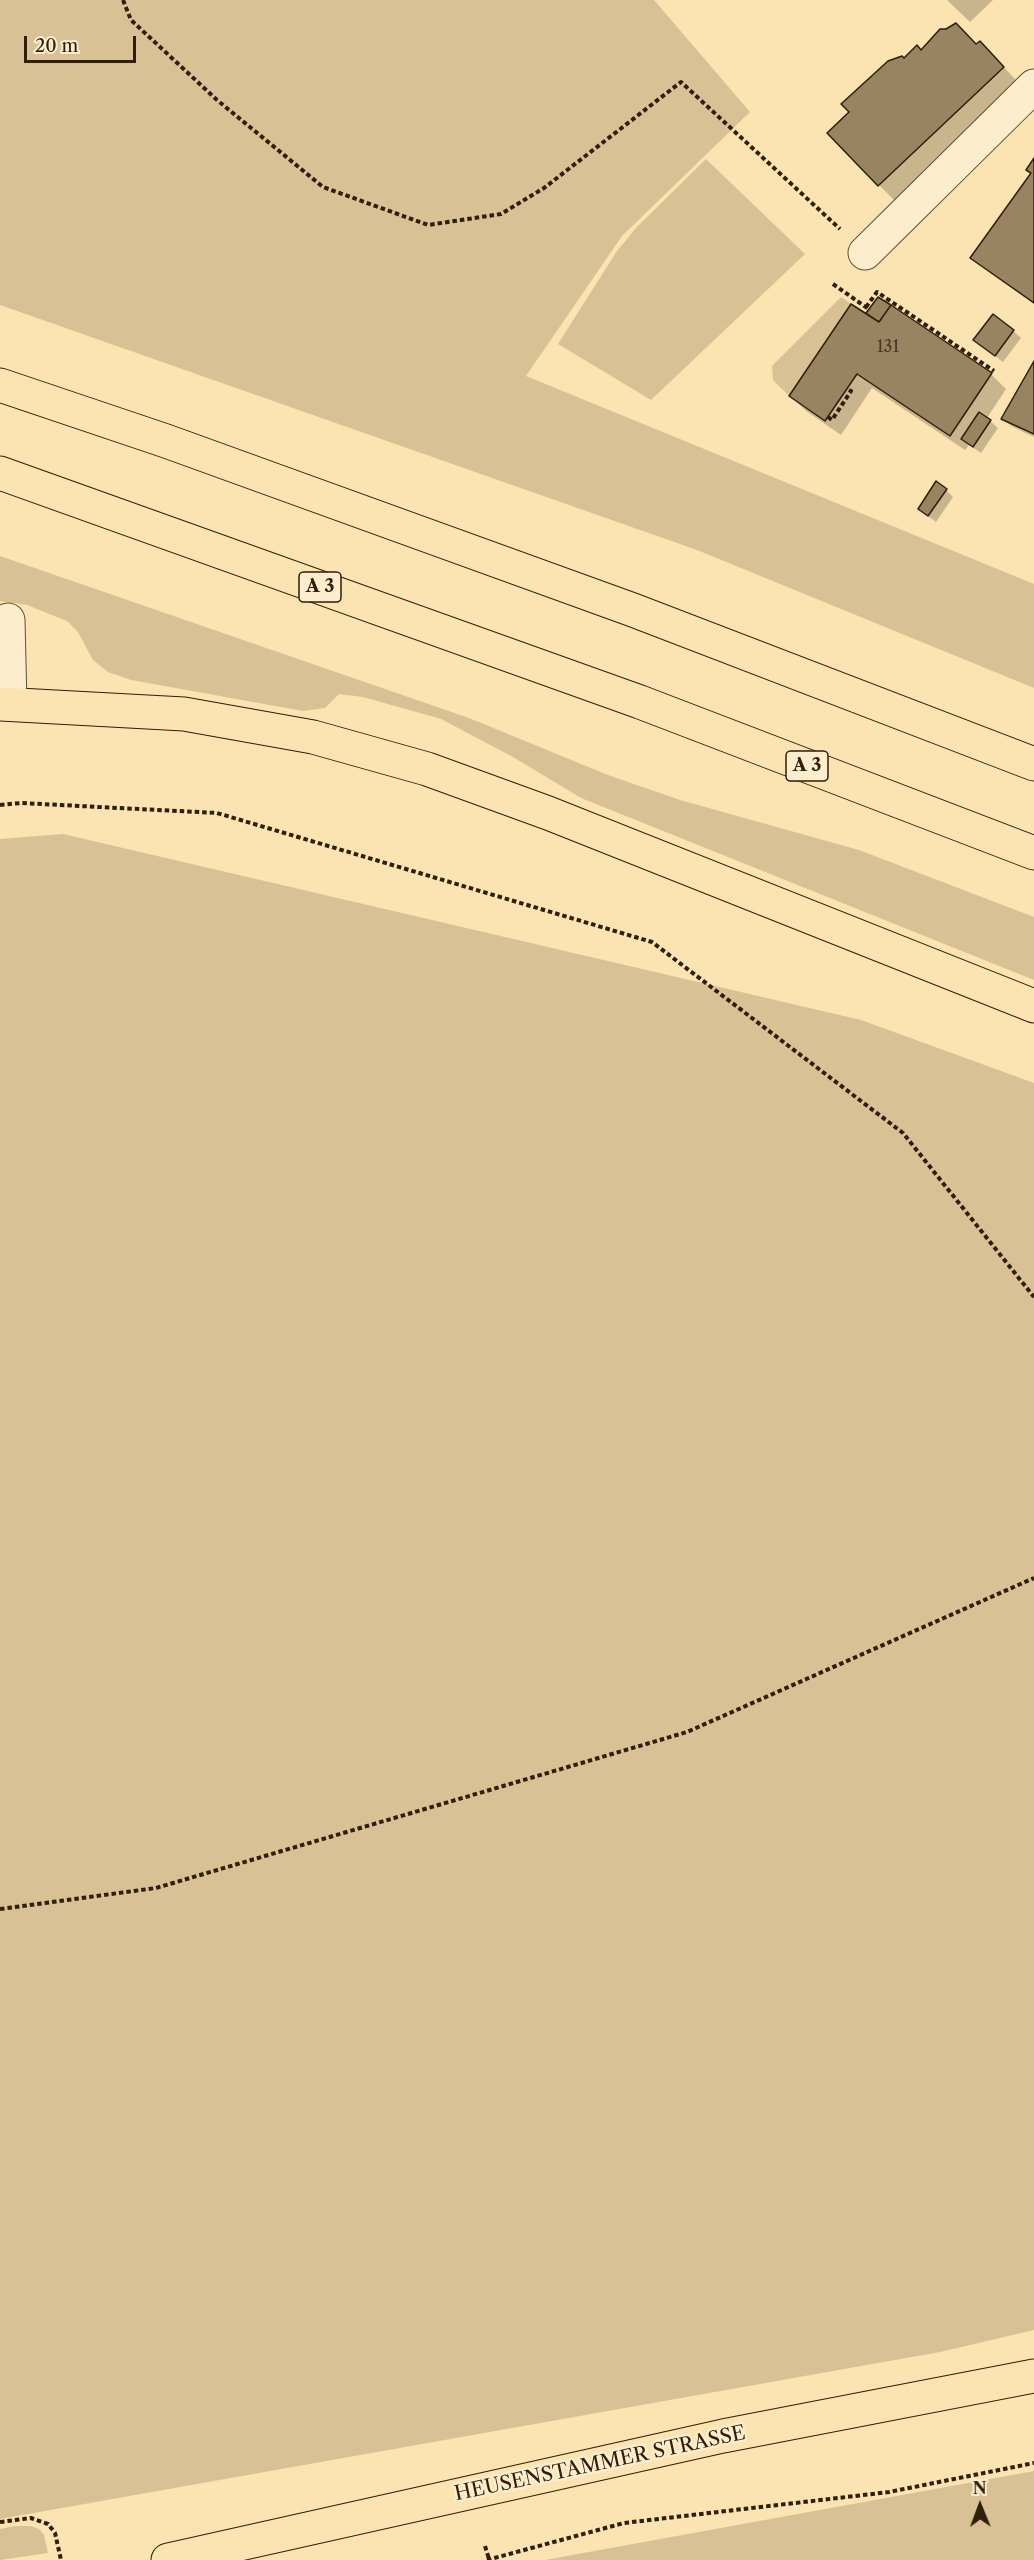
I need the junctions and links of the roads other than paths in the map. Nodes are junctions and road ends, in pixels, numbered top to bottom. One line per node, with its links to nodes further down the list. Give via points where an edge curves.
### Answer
1 (1034, 86): 2 (street)
2 (865, 253)
3 (0, 384): 7 (main road, via 633,610)
4 (0, 473): 8 (main road, A 3, via 640,702)
5 (8, 620): 6 (street)
6 (5, 704): 9 (main road, via 184,714 314,737 427,769 548,813)
7 (1034, 764)
8 (1034, 853)
9 (1034, 1006)
10 (1034, 2376): 11 (main road, HEUSENSTAMMER STRASSE, via 723,2436)
11 (168, 2560)

